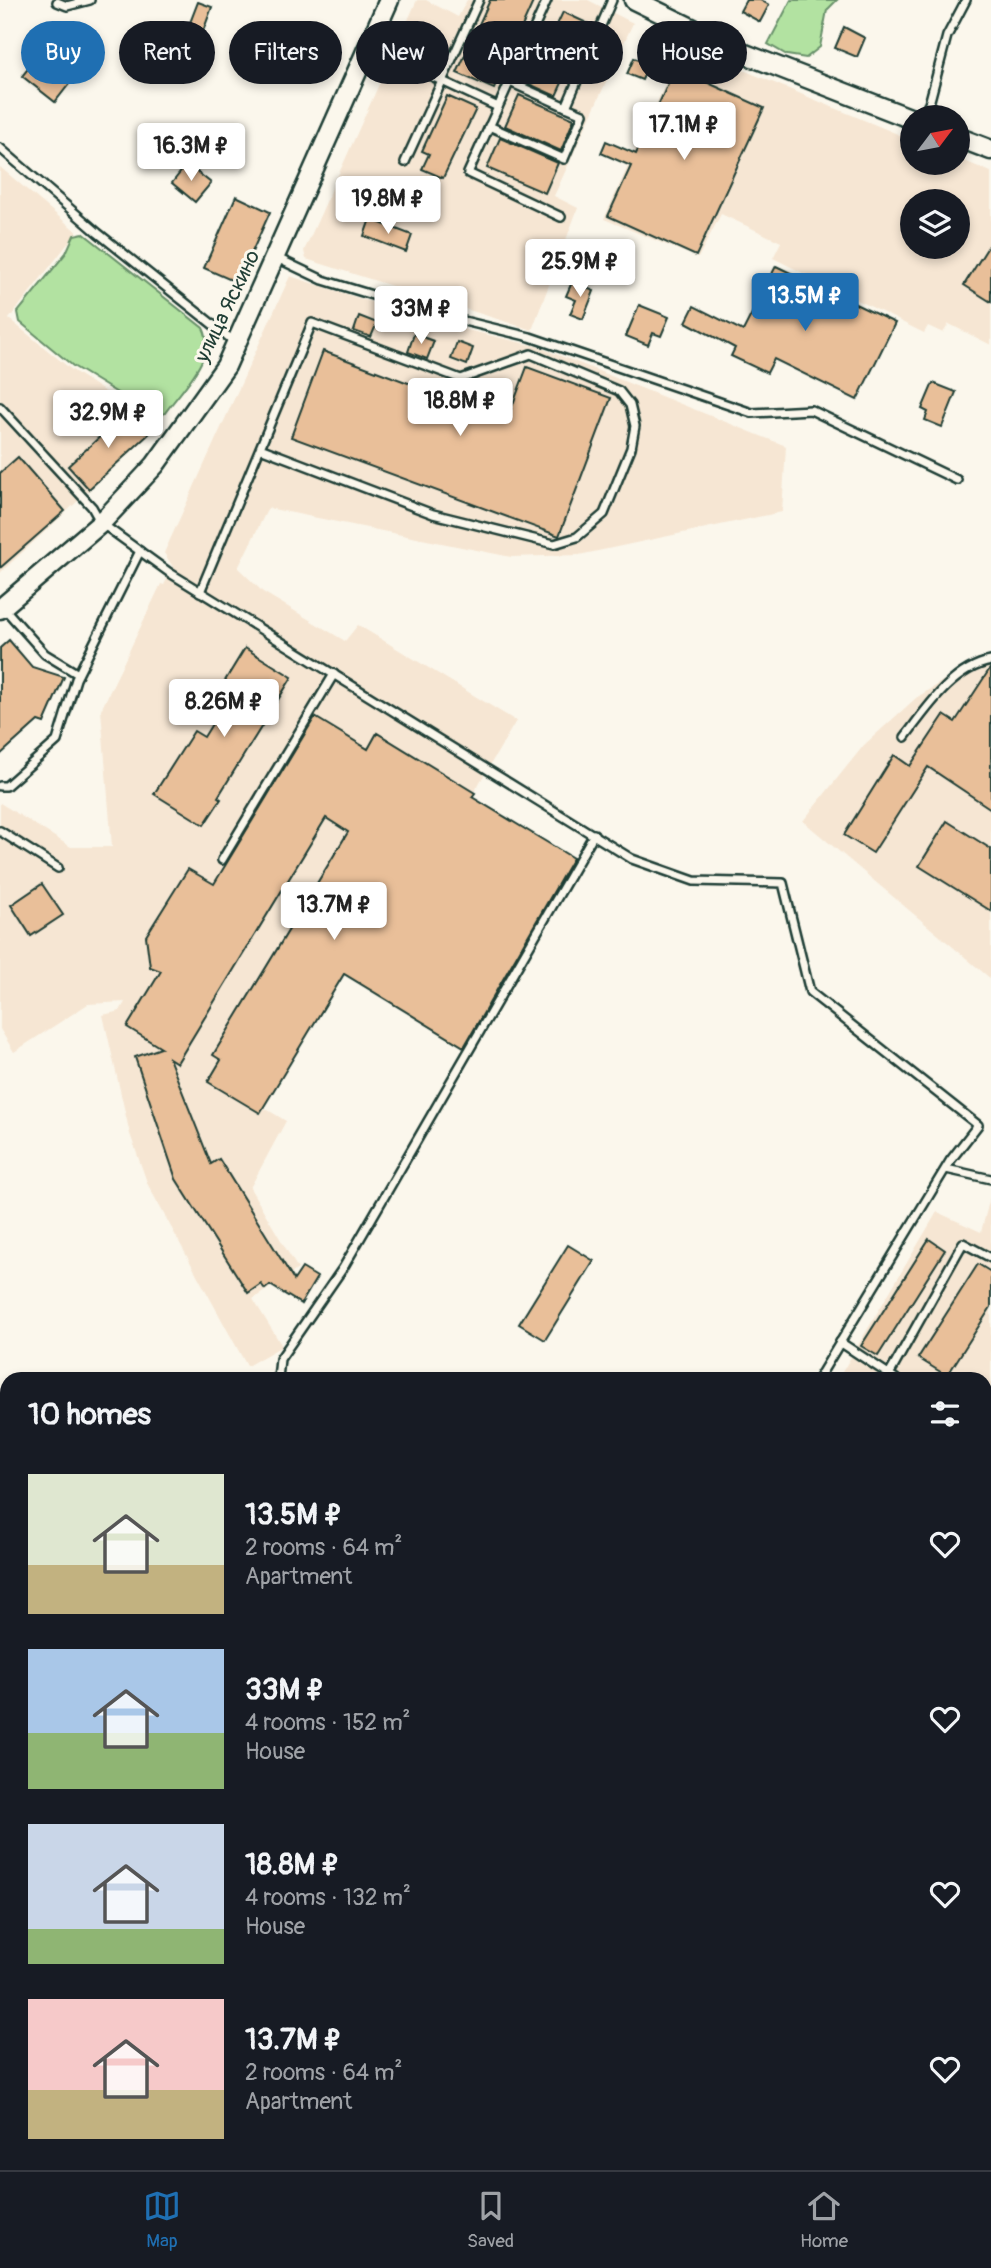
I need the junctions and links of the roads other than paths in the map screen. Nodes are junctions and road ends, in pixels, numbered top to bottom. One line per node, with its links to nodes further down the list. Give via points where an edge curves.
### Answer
1 (90, 0): 8 (lane, via 67,6)
2 (389, 0): 9 (street, улица Яскино)
3 (480, 0): 11 (lane)
4 (547, 0): 10 (lane)
5 (612, 0): 19 (lane)
6 (634, 0): 20 (street, via 745,54)
7 (967, 0): 17 (lane, via 947,36)
8 (57, 2)
9 (380, 21)
10 (538, 21)
11 (449, 66)
12 (356, 75): 27 (street, улица Яскино)
13 (441, 84): 25 (lane)
14 (448, 84): 18 (lane)
15 (509, 84): 18 (lane)
16 (514, 84): 19 (lane)
17 (928, 105)
18 (498, 107): 21 (lane)
19 (566, 107): 21 (lane, via 583,114 564,159)
20 (900, 114)
21 (489, 126): 26 (lane, via 468,173)
22 (970, 141): 24 (street)
23 (0, 148): 28 (lane)
24 (991, 150)
25 (405, 162)
26 (561, 217)
27 (276, 258): 28 (street, улица Яскино); 31 (lane, via 323,280 530,337 752,413 811,410)
28 (237, 343): 32 (street, улица Яскино, via 194,414)
29 (0, 407): 32 (lane, via 92,507)
30 (260, 448): 30 (lane, via 312,323 461,379 531,354 619,391 630,405 635,426 631,448 604,514 577,537 554,544 433,514); 34 (lane)
31 (957, 480)
32 (101, 523): 33 (lane); 35 (street, улица Яскино)
33 (140, 551): 34 (lane); 37 (lane)
34 (200, 592): 38 (lane)
35 (2, 608): 37 (lane, via 45,654)
36 (991, 661): 39 (lane, via 980,663 939,693)
37 (78, 674): 40 (lane, via 57,741 6,786)
38 (334, 674): 42 (lane); 43 (lane)
39 (905, 737)
40 (0, 786)
41 (0, 831): 44 (lane)
42 (594, 834): 45 (lane, via 632,859 694,881 783,883 810,992 978,1125); 49 (lane, via 343,1268 280,1359)
43 (222, 859)
44 (58, 868)
45 (946, 1169): 46 (lane); 48 (lane)
46 (991, 1180)
47 (991, 1258): 52 (lane, via 963,1243)
48 (840, 1342): 50 (lane); 51 (lane)
49 (279, 1372)
50 (822, 1372)
51 (885, 1372)
52 (895, 1372)

